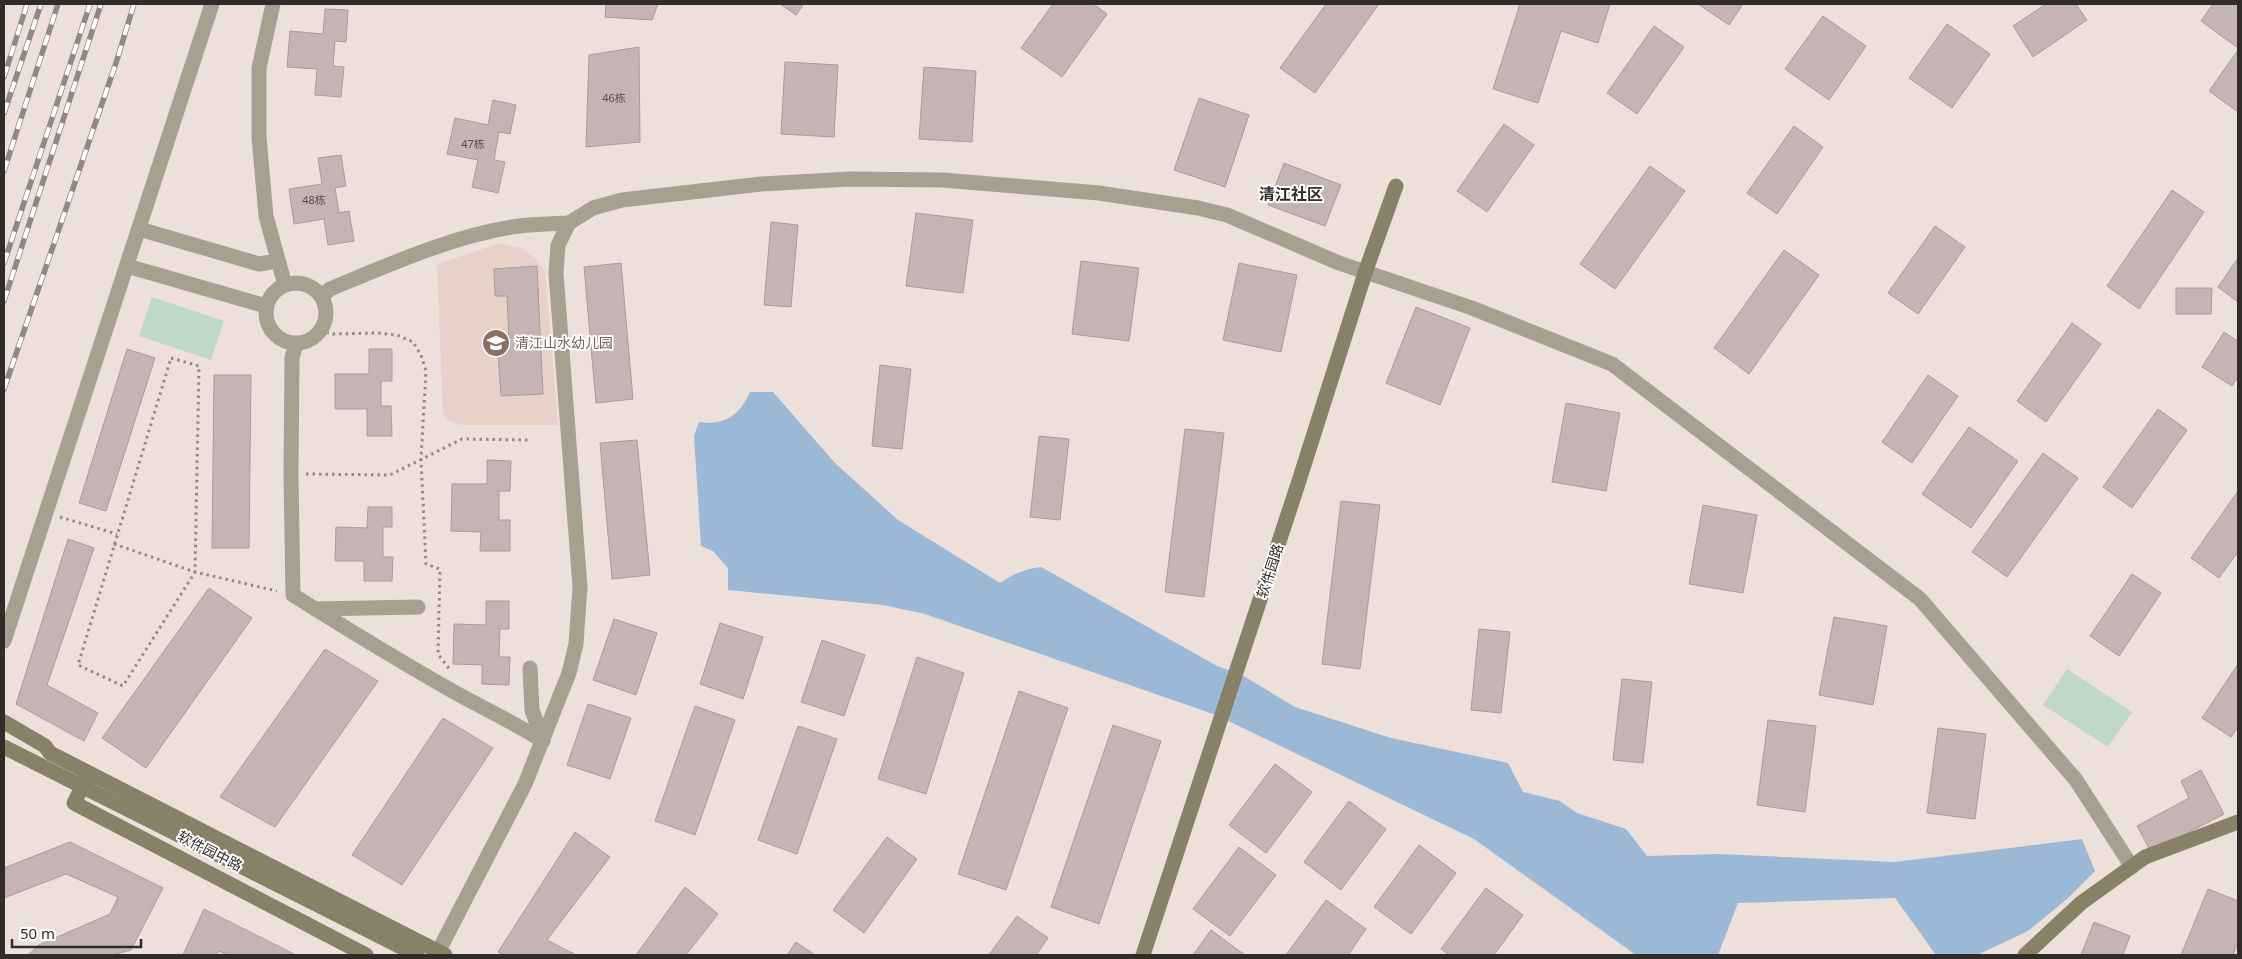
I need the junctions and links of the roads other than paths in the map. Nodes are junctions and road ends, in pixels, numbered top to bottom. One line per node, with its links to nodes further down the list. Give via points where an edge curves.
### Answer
1 (212, 4): 5 (street)
2 (272, 4): 6 (street, via 258,68 259,137 266,216)
3 (1396, 186): 8 (main road, 软件园路)
4 (569, 223): 8 (street, via 593,208 622,200 752,185 850,179 942,180 1099,193 1198,208 1227,215 1339,263); 10 (street, via 519,226 468,238 403,259 330,289); 18 (street, via 558,245 556,273 579,577 579,618 568,672)
5 (139, 229): 6 (street, via 259,264); 7 (street)
6 (278, 261): 9 (street)
7 (127, 266): 11 (street); 15 (street)
8 (1366, 270): 23 (street, via 1612,364 1920,599 2076,780); 30 (main road, 软件园路)
9 (284, 285): 10 (street, via 305,284); 11 (street, via 270,297)
10 (321, 296): 12 (street, via 326,314 320,331 306,342)
11 (266, 306): 12 (street, via 265,316 272,332 279,339)
12 (296, 344): 14 (street, via 292,358 293,595)
13 (418, 607): 14 (street)
14 (315, 609): 18 (street)
15 (4, 641)
16 (530, 668): 18 (street, via 532,710)
17 (4, 722): 21 (main road, via 45,746 50,753)
18 (543, 741): 26 (street, via 526,784)
19 (4, 747): 29 (main road, 软件园中路, bridge)
20 (4, 756): 28 (main road, 软件园中路)
21 (89, 773): 24 (main road); 25 (main road, via 74,803)
22 (2238, 822): 23 (main road, via 2145,857)
23 (2132, 867): 31 (main road, via 2081,903)
24 (325, 894): 25 (main road, via 310,891 296,899 294,907); 26 (main road)
25 (308, 925): 27 (main road)
26 (441, 953)
27 (366, 955)
28 (398, 955)
29 (417, 955)
30 (1142, 955)
31 (2025, 955)

